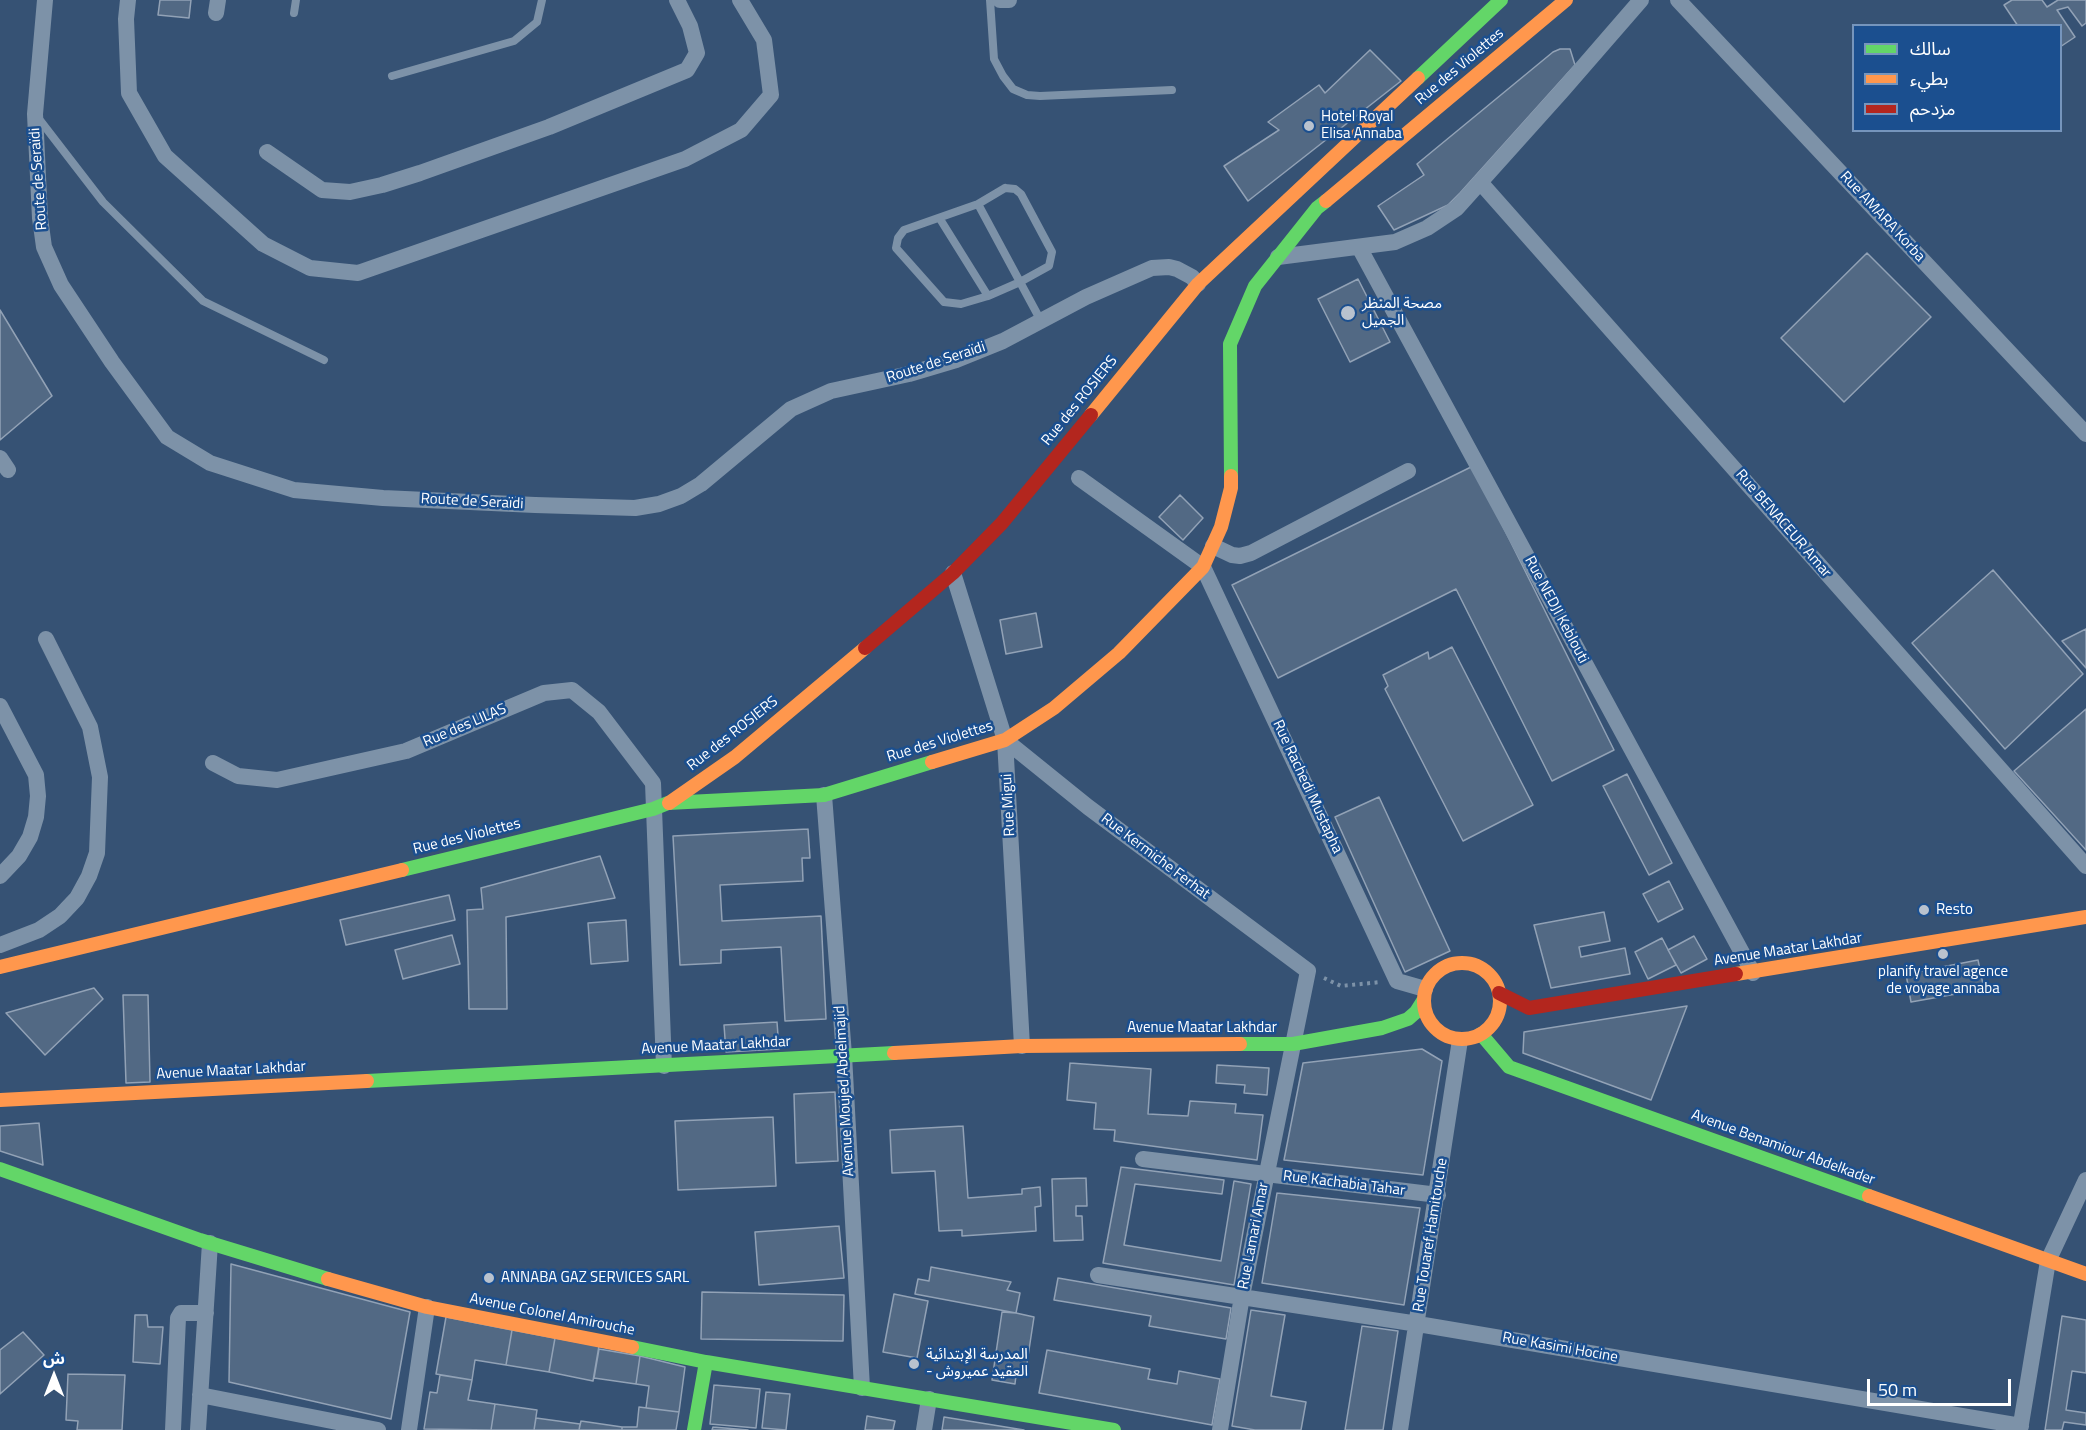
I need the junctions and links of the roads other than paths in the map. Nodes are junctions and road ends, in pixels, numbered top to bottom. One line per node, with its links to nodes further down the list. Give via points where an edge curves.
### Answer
1 (45, 0): 17 (street, Route de Seraïdi)
2 (128, 0): 6 (street, via 129,93 165,156 263,244 310,268 358,273 685,159 741,130 771,94 764,40)
3 (296, 0): 14 (lane)
4 (542, 0): 15 (lane, via 537,22 514,41)
5 (677, 0): 18 (street, via 697,53 687,70 549,127 420,173 350,192 322,190)
6 (740, 0)
7 (990, 0): 16 (lane, via 994,59 1013,89 1040,96)
8 (1000, 0): 9 (street)
9 (1010, 0)
10 (1501, 0): 25 (main road, Rue des ROSIERS)
11 (1566, 0): 23 (main road, Rue des Violettes, via 1317,208)
12 (1641, 0): 19 (street)
13 (1678, 0): 29 (street, Rue AMARA Korba)
14 (294, 13)
15 (392, 76)
16 (1172, 90)
17 (35, 114): 27 (street, Route de Seraïdi, via 44,247 61,285 112,362 167,436 210,463 294,490 535,505 659,504 701,484 791,409 831,391 956,360); 28 (lane, via 103,202 203,301)
18 (267, 152)
19 (1480, 182): 22 (street, via 1457,208 1427,228 1395,242); 41 (street, Rue BENACEUR Amar)
20 (978, 204): 21 (lane); 24 (lane); 24 (lane, via 1005,188 1021,194 1052,252 1052,259 1049,266)
21 (940, 219): 26 (lane); 26 (lane, via 904,230 896,248 944,302 961,304)
22 (1359, 247): 23 (street); 47 (street, Rue NEDJI Keblouti)
23 (1278, 257): 32 (main road, Rue des Violettes, via 1255,286 1230,344 1230,488)
24 (1020, 282): 26 (lane); 27 (lane)
25 (1198, 284): 27 (street, Route de Seraïdi, via 1177,269 1152,268); 34 (main road, Rue des ROSIERS, via 1002,523)
26 (988, 296)
27 (1041, 321)
28 (324, 360)
29 (2086, 434)
30 (1408, 471): 32 (street, via 1251,553 1232,555)
31 (1079, 478): 33 (street)
32 (1213, 546): 33 (main road, Rue des Violettes)
33 (1203, 567): 37 (main road, Rue des Violettes, via 1119,653 1054,708); 49 (street, Rue Rachedi Mustapha, via 1396,981)
34 (952, 573): 37 (street, Rue Migui); 40 (main road, Rue des ROSIERS, via 735,757)
35 (46, 639): 44 (street, via 90,727 100,777 97,853 81,891 60,916 39,930)
36 (0, 706): 42 (street, via 36,775 38,796 30,837)
37 (1005, 740): 39 (main road, Rue des Violettes); 46 (street, Rue Kermiche Ferhat); 53 (street, Rue Migui)
38 (213, 763): 40 (street, Rue des LILAS, via 238,776 277,780 406,751 544,693 572,690 599,712 653,783)
39 (824, 795): 40 (main road, Rue des Violettes); 54 (street, Avenue Moujed Abdelmajid)
40 (661, 806): 45 (main road, Rue des Violettes); 55 (street, Rue des LILAS)
41 (2086, 866)
42 (0, 876)
43 (2086, 917): 47 (main road, Avenue Maatar Lakhdar)
44 (0, 945)
45 (0, 967)
46 (1308, 971): 52 (street, Rue Lamari Amar)
47 (1753, 973): 48 (main road, Avenue Maatar Lakhdar, via 1529,1008)
48 (1500, 993): 49 (main road, via 1487,972 1464,963 1440,969 1430,978); 50 (main road, via 1497,1016)
49 (1424, 995): 51 (main road, via 1430,1024 1449,1038); 52 (main road, Avenue Maatar Lakhdar, via 1408,1019 1382,1028)
50 (1481, 1034): 51 (main road); 63 (main road, Avenue Benamiour Abdelkader, via 1509,1067)
51 (1461, 1040): 61 (street, Rue Touaref Hamitouche)
52 (1293, 1044): 53 (main road, Avenue Maatar Lakhdar); 59 (street, Rue Lamari Amar)
53 (1022, 1046): 54 (main road, Avenue Maatar Lakhdar)
54 (844, 1055): 55 (main road, Avenue Maatar Lakhdar); 71 (street, Avenue Moujed Abdelmajid)
55 (664, 1066): 56 (main road, Avenue Maatar Lakhdar)
56 (0, 1100)
57 (1143, 1159): 59 (street, Rue Kachabia Tahar)
58 (0, 1169): 62 (main road, Avenue Colonel Amirouche)
59 (1266, 1174): 61 (street, Rue Kachabia Tahar); 66 (street, Rue Lamari Amar)
60 (2086, 1180): 63 (street)
61 (1438, 1195): 69 (street, Rue Touaref Hamitouche)
62 (210, 1243): 67 (main road, Avenue Colonel Amirouche); 68 (street)
63 (2048, 1262): 64 (main road, Avenue Benamiour Abdelkader); 74 (street)
64 (2086, 1274)
65 (1098, 1275): 66 (street, Rue Kasimi Hocine)
66 (1242, 1296): 69 (street, Rue Kasimi Hocine); 82 (street, Rue Lamari Amar)
67 (427, 1307): 70 (main road, Avenue Colonel Amirouche); 78 (street)
68 (206, 1313): 72 (street); 75 (street, via 181,1313 178,1318)
69 (1418, 1324): 74 (street, Rue Kasimi Hocine); 83 (street, Rue Touaref Hamitouche)
70 (706, 1362): 71 (main road, Avenue Colonel Amirouche); 79 (main road)
71 (862, 1388): 73 (main road, Avenue Colonel Amirouche)
72 (200, 1395): 76 (street); 77 (street)
73 (929, 1399): 80 (street); 81 (main road, Avenue Colonel Amirouche)
74 (2020, 1428)
75 (173, 1430)
76 (198, 1430)
77 (378, 1430)
78 (409, 1430)
79 (694, 1430)
80 (924, 1430)
81 (1114, 1430)
82 (1220, 1430)
83 (1400, 1430)

